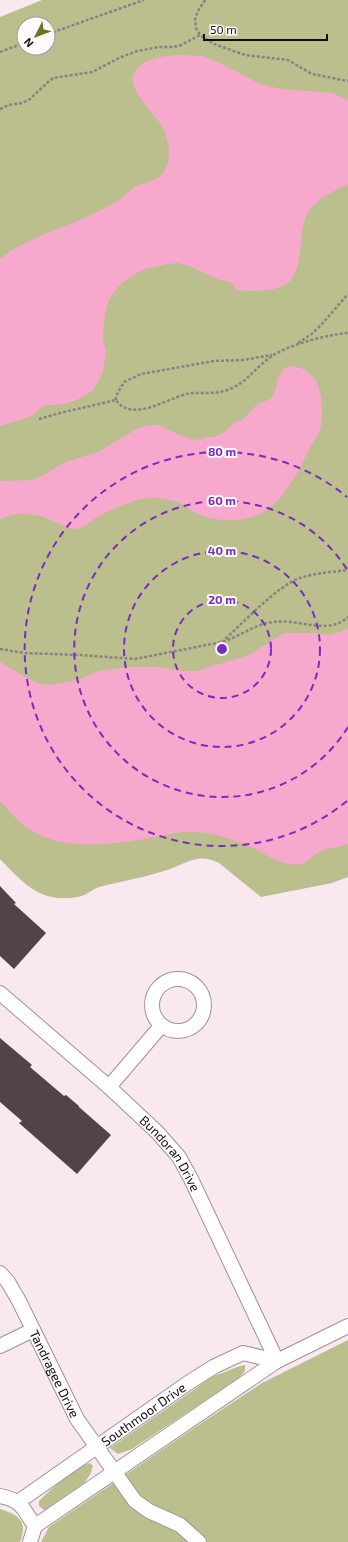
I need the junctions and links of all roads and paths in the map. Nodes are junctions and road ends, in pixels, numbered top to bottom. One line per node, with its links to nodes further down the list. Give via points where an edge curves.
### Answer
1 (144, 0): 3 (path)
2 (205, 0): 4 (path, via 195,20)
3 (56, 31)
4 (200, 35): 7 (path, via 214,44 245,55 288,60 312,74); 8 (path, via 177,46 159,46 137,51 92,72 54,78 30,100)
5 (16, 46): 6 (path)
6 (0, 52)
7 (348, 81)
8 (0, 109)
9 (348, 294): 11 (path, via 313,333)
10 (348, 333): 11 (path, via 338,333)
11 (296, 345): 12 (path)
12 (272, 355): 13 (path, via 214,361 141,374 124,382); 13 (path, via 239,384 224,391 189,394 138,410 128,410)
13 (116, 400): 14 (path)
14 (38, 419)
15 (348, 570): 17 (path, via 301,577 290,582)
16 (348, 617): 17 (path, via 331,626 267,623)
17 (222, 642): 18 (path, via 135,659 24,653)
18 (0, 649)
19 (0, 993): 21 (street, Bundoran Drive)
20 (161, 1026): 21 (street)
21 (109, 1087): 26 (street, Bundoran Drive, via 158,1132 179,1157)
22 (0, 1273): 24 (street, Tandragee Drive, via 8,1282)
23 (348, 1326): 26 (street)
24 (34, 1330): 25 (street); 27 (street, Tandragee Drive, via 78,1419)
25 (0, 1346)
26 (277, 1361): 27 (street, Southmoor Drive, via 243,1353 215,1366 188,1382); 28 (street)
27 (97, 1447): 28 (street, Tandragee Drive); 30 (street, Southmoor Drive)
28 (114, 1472): 31 (street); 33 (street, Tandragee Drive, via 142,1507 180,1525)
29 (0, 1496): 30 (street)
30 (18, 1502): 31 (street)
31 (34, 1526): 32 (street)
32 (30, 1542)
33 (199, 1542)

